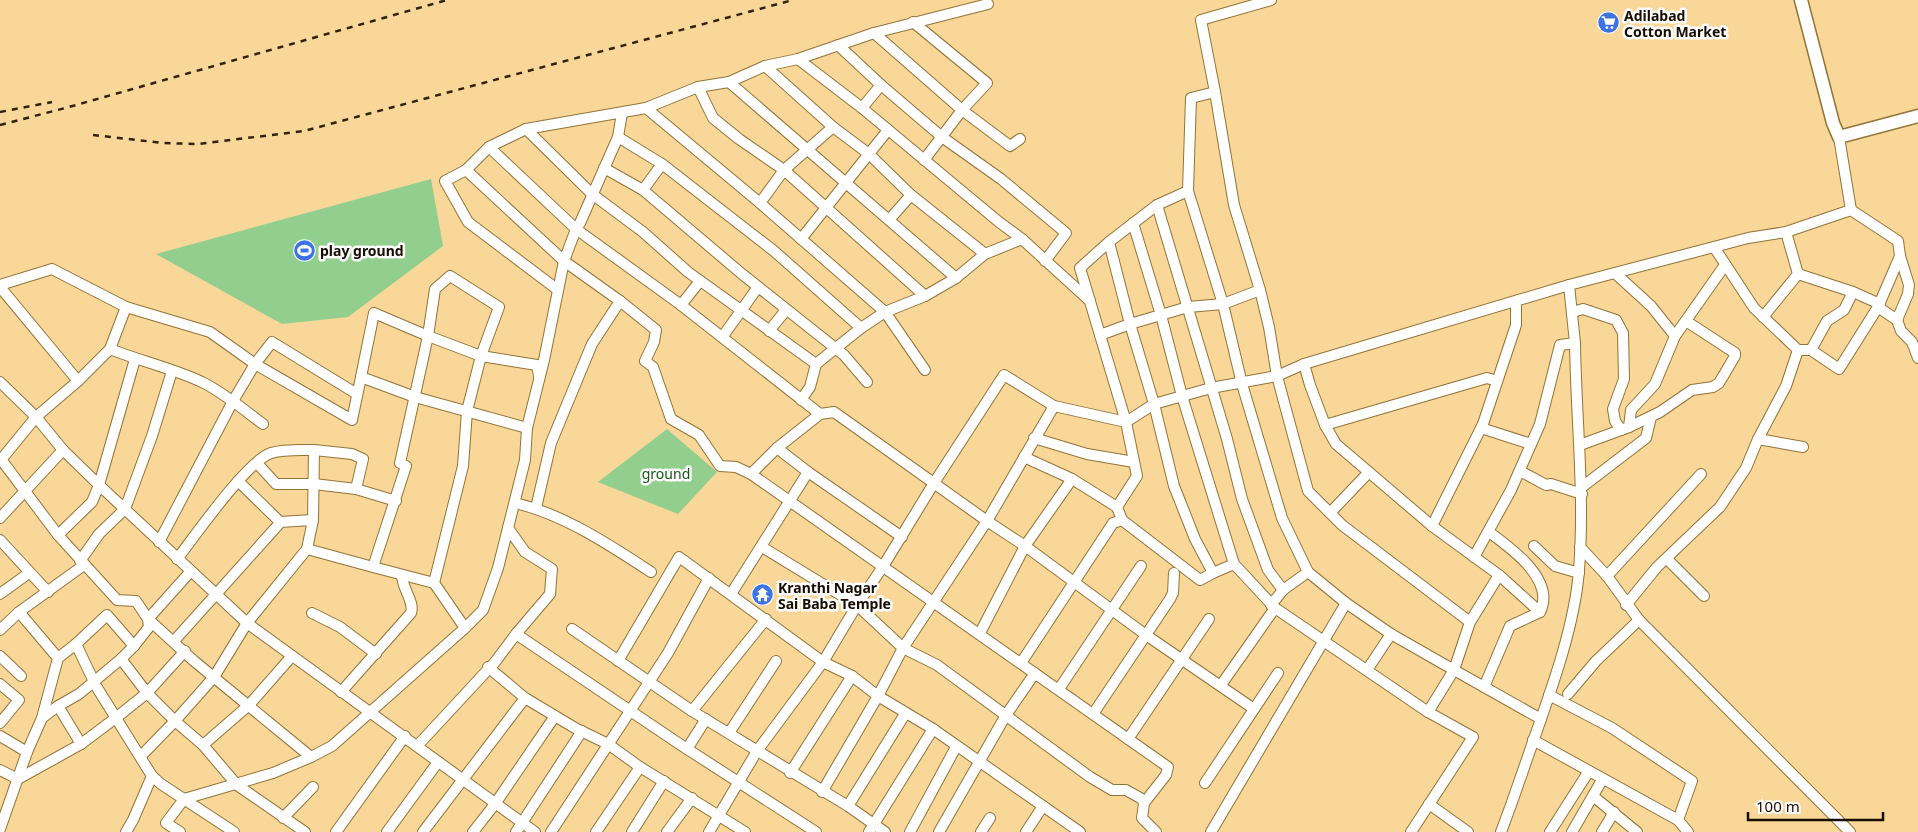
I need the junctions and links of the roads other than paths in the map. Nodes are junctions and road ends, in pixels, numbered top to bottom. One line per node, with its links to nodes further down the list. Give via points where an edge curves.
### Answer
1 (1271, 0): 12 (street, via 1201,20)
2 (1801, 0): 21 (main road)
3 (988, 4): 4 (street)
4 (914, 22): 5 (street); 15 (street, via 987,84)
5 (874, 33): 6 (street); 15 (street)
6 (838, 45): 7 (street); 10 (street)
7 (798, 59): 8 (street); 14 (street)
8 (765, 66): 9 (street); 18 (street)
9 (729, 82): 11 (street); 26 (street)
10 (881, 85): 14 (street); 23 (street)
11 (698, 87): 13 (street); 32 (street, via 713,118)
12 (1215, 92): 35 (street, via 1191,98); 63 (street, via 1234,205)
13 (646, 108): 16 (street); 38 (street)
14 (862, 108): 20 (street)
15 (962, 110): 23 (street); 24 (street, via 1010,146)
16 (622, 114): 19 (street); 22 (street)
17 (1918, 116): 21 (main road)
18 (833, 127): 26 (street); 27 (street)
19 (526, 129): 25 (street); 36 (street)
20 (888, 130): 27 (street); 28 (street)
21 (1839, 136): 41 (street)
22 (618, 137): 29 (street); 30 (street)
23 (942, 137): 28 (street); 53 (street, via 1001,179 1066,233)
24 (1020, 139)
25 (489, 147): 31 (street); 44 (street)
26 (807, 150): 32 (street); 33 (street)
27 (869, 154): 33 (street); 37 (street)
28 (924, 160): 47 (street)
29 (662, 164): 34 (street); 83 (street, via 774,251)
30 (604, 168): 34 (street); 36 (street)
31 (466, 170): 52 (street); 62 (street, via 445,181 468,222)
32 (784, 170): 38 (street); 40 (street)
33 (847, 183): 40 (street); 42 (street)
34 (643, 190): 61 (street)
35 (1188, 191): 39 (street); 69 (street)
36 (592, 194): 44 (street); 58 (street)
37 (912, 195): 42 (street); 50 (street)
38 (760, 203): 46 (street)
39 (1157, 204): 43 (street); 73 (street)
40 (826, 209): 46 (street); 65 (street)
41 (1851, 210): 45 (street); 51 (street, via 1898,241)
42 (889, 220): 57 (street)
43 (1133, 223): 48 (street); 78 (street)
44 (576, 229): 52 (street); 70 (street)
45 (1786, 232): 49 (street); 56 (street)
46 (801, 239): 76 (street)
47 (1022, 239): 50 (street); 53 (street)
48 (1109, 242): 67 (street, via 1080,268); 82 (street)
49 (1714, 247): 54 (street); 55 (street)
50 (985, 254): 57 (street)
51 (1900, 256): 71 (street); 80 (street, via 1910,285)
52 (564, 261): 62 (street); 66 (street)
53 (1045, 261): 67 (street)
54 (1725, 265): 79 (street); 81 (street)
55 (1616, 274): 59 (street); 88 (street, via 1652,306)
56 (1798, 274): 64 (street); 79 (street)
57 (956, 278): 65 (street)
58 (700, 280): 70 (street); 74 (street)
59 (1569, 285): 68 (street); 77 (street)
60 (0, 286): 72 (street, via 52,269); 105 (street)
61 (758, 287): 74 (street); 75 (street)
62 (558, 290): 104 (street)
63 (1260, 290): 69 (street); 103 (street)
64 (1853, 292): 71 (street); 93 (street, via 1844,310 1828,322)
65 (924, 296): 76 (street)
66 (620, 301): 143 (street, via 656,330 645,361 653,367 672,420 699,435 720,466 736,467); 157 (street, via 592,344 550,444)
67 (1090, 302): 85 (street)
68 (1516, 302): 99 (street); 106 (street, via 1516,325)
69 (1223, 304): 73 (street); 108 (street)
70 (681, 305): 87 (street)
71 (1879, 305): 80 (street); 93 (street, via 1839,369)
72 (126, 307): 90 (street); 97 (street, via 210,332)
73 (1188, 307): 78 (street); 110 (street)
74 (742, 310): 84 (street); 87 (street)
75 (786, 310): 84 (street); 91 (street)
76 (885, 312): 83 (street); 100 (street)
77 (1573, 312): 89 (street); 127 (street, via 1583,309 1616,320 1623,333 1624,379 1613,409 1615,421)
78 (1161, 315): 82 (street); 112 (street)
79 (1763, 317): 92 (street)
80 (1897, 320): 95 (street, via 1900,331 1912,342)
81 (1686, 321): 88 (street); 121 (street, via 1734,351 1735,356 1719,383 1692,390)
82 (1130, 324): 85 (street); 116 (street)
83 (861, 328): 91 (street)
84 (769, 331): 98 (street)
85 (1100, 335): 122 (street)
86 (428, 336): 94 (street); 94 (street, via 435,289 450,276 498,307); 102 (street, via 374,313); 113 (street)
87 (723, 336): 114 (street)
88 (1675, 336): 127 (street, via 1655,384 1631,410)
89 (1574, 343): 130 (street, via 1560,345 1540,424); 131 (street)
90 (110, 349): 96 (street); 105 (street)
91 (836, 350): 98 (street); 107 (street)
92 (1798, 350): 93 (street); 129 (street, via 1786,386)
93 (1811, 350)
94 (481, 356): 104 (street, via 537,365); 118 (street)
95 (1918, 358)
96 (135, 359): 101 (street); 149 (street)
97 (254, 364): 111 (street, via 272,342); 111 (street, via 352,420); 115 (street)
98 (816, 364): 114 (street, via 810,387)
99 (1304, 364): 103 (street); 124 (street)
100 (926, 370)
101 (172, 371): 115 (street, via 202,382); 158 (street)
102 (361, 376): 111 (street); 113 (street)
103 (1276, 376): 108 (street); 159 (street, via 1308,491)
104 (539, 379): 125 (street)
105 (78, 381): 120 (street)
106 (1497, 381): 124 (street, via 1487,378); 126 (street)
107 (868, 382)
108 (1242, 384): 110 (street); 188 (street, via 1282,518)
109 (1, 385): 120 (street)
110 (1211, 388): 112 (street); 198 (street, via 1242,499 1268,570)
111 (357, 394)
112 (1182, 396): 116 (street); 181 (street)
113 (415, 397): 118 (street); 153 (street, via 400,463 406,466)
114 (801, 400): 119 (street)
115 (233, 401): 123 (street); 171 (street)
116 (1154, 404): 122 (street); 190 (street, via 1174,486 1195,539)
117 (1054, 406): 122 (street); 128 (street); 147 (street, via 1004,375)
118 (467, 412): 125 (street); 197 (street, via 463,466)
119 (820, 414): 133 (street); 147 (street, via 834,412)
120 (36, 417): 134 (street); 137 (street)
121 (1651, 417): 127 (street); 151 (street, via 1646,438)
122 (1126, 422): 138 (street)
123 (263, 424)
124 (1325, 425): 142 (street, via 1336,444)
125 (527, 428): 155 (street, via 525,460)
126 (1481, 428): 130 (street); 165 (street)
127 (1625, 428): 131 (street)
128 (1034, 438): 136 (street); 138 (street, via 1087,454)
129 (1758, 439): 132 (street); 179 (street, via 1746,468 1720,507)
130 (1531, 444): 140 (street)
131 (1580, 445): 151 (street)
132 (1802, 447)
133 (778, 448): 141 (street); 143 (street)
134 (63, 450): 149 (street); 152 (street)
135 (314, 450): 139 (street, via 276,452); 148 (street); 150 (street, via 352,454 363,459)
136 (1024, 457): 145 (street); 164 (street)
137 (1, 459): 152 (street)
138 (1134, 462): 156 (street, via 1137,476)
139 (257, 463): 146 (street); 148 (street, via 276,484)
140 (1520, 471): 151 (street, via 1546,485); 167 (street)
141 (808, 472): 154 (street); 169 (street)
142 (1369, 472): 159 (street); 165 (street)
143 (751, 474): 154 (street)
144 (1701, 474): 194 (street)
145 (1072, 479): 156 (street); 172 (street)
146 (238, 481): 163 (street); 178 (street)
147 (934, 483): 164 (street); 169 (street)
148 (314, 484): 150 (street); 161 (street)
149 (99, 485): 158 (street); 168 (street, via 92,502)
150 (356, 489): 153 (street)
151 (1582, 491): 174 (street)
152 (25, 492): 160 (street); 168 (street)
153 (396, 500): 183 (street)
154 (789, 502): 175 (street); 184 (street)
155 (515, 503): 157 (street); 166 (street)
156 (1117, 506): 162 (street)
157 (536, 508): 187 (street, via 604,542)
158 (124, 509): 171 (street); 180 (street, via 99,534)
159 (1330, 513): 217 (street)
160 (0, 518)
161 (313, 520): 163 (street); 176 (street)
162 (1122, 520): 190 (street, via 1200,580); 196 (street, via 1113,523)
163 (279, 522): 201 (street)
164 (987, 522): 172 (street); 204 (street)
165 (1432, 526): 177 (street)
166 (508, 528): 219 (street, via 483,610); 223 (street, via 525,552 552,569 550,594)
167 (1489, 532): 177 (street); 211 (street, via 1522,557 1543,589 1544,603)
168 (58, 535): 180 (street)
169 (902, 537): 184 (street)
170 (0, 540): 186 (street)
171 (159, 542): 178 (street)
172 (1025, 546): 196 (street); 222 (street)
173 (1534, 546): 191 (street, via 1555,566)
174 (1580, 546): 191 (street); 194 (street)
175 (762, 547): 202 (street); 206 (street)
176 (306, 549): 183 (street); 218 (street)
177 (1474, 557): 193 (street)
178 (177, 559): 185 (street)
179 (1666, 559): 203 (street); 207 (street)
180 (82, 563): 199 (street); 213 (street, via 117,600 136,601)
181 (1234, 564): 190 (street); 208 (street)
182 (1141, 566): 209 (street)
183 (373, 567): 192 (street)
184 (882, 568): 204 (street); 206 (street)
185 (191, 571): 201 (street); 213 (street)
186 (29, 572): 199 (street); 200 (street)
187 (652, 572)
188 (1308, 572): 198 (street); 205 (street)
189 (1174, 573): 225 (street, via 1172,596)
190 (1214, 573)
191 (1579, 573): 259 (street, via 1568,632)
192 (402, 574): 197 (street); 232 (street, via 412,608)
193 (1499, 575): 211 (street); 217 (street)
194 (1607, 576): 207 (street)
195 (709, 578): 202 (street); 238 (street, via 679,557); 251 (street, via 668,653)
196 (1074, 581): 209 (street); 241 (street)
197 (434, 583): 219 (street)
198 (1283, 590): 208 (street)
199 (48, 592): 210 (street)
200 (0, 594)
201 (216, 594): 218 (street); 226 (street)
202 (731, 594): 214 (street)
203 (1704, 596)
204 (932, 602): 222 (street); 230 (street)
205 (1346, 604): 224 (street); 227 (street)
206 (856, 605): 230 (street); 240 (street)
207 (1626, 605): 216 (street)
208 (1273, 606): 227 (street); 253 (street)
209 (1113, 609): 225 (street); 255 (street)
210 (19, 612): 221 (street); 235 (street)
211 (1540, 612): 254 (street, via 1510,626)
212 (312, 613): 232 (street, via 342,628)
213 (148, 619): 226 (street); 229 (street, via 149,627)
214 (766, 619): 240 (street); 266 (street)
215 (1209, 619): 237 (street)
216 (1638, 620): 258 (street); 360 (street)
217 (1470, 622): 244 (street)
218 (247, 623): 234 (street); 248 (street)
219 (465, 628): 268 (street)
220 (572, 629): 238 (street)
221 (0, 630)
222 (980, 633): 241 (street)
223 (516, 634): 242 (street); 265 (street)
224 (1390, 634): 243 (street); 244 (street)
225 (1146, 635): 237 (street); 270 (street)
226 (174, 641): 231 (street)
227 (1323, 641): 243 (street); 351 (street)
228 (76, 644): 229 (street, via 107,615); 235 (street); 250 (street)
229 (134, 646): 236 (street)
230 (903, 648): 260 (street); 271 (street, via 937,665)
231 (185, 651): 248 (street); 257 (street)
232 (376, 654): 256 (street)
233 (0, 656): 247 (street)
234 (292, 656): 256 (street); 262 (street)
235 (58, 658): 274 (street)
236 (121, 659): 250 (street); 257 (street)
237 (1182, 659): 253 (street); 284 (street)
238 (618, 661): 251 (street)
239 (776, 661): 281 (street)
240 (823, 662): 249 (street); 292 (street)
241 (1021, 663): 245 (street)
242 (488, 667): 261 (street); 289 (street)
243 (1367, 670): 267 (street)
244 (1454, 670): 254 (street); 267 (street)
245 (1035, 673): 255 (street); 271 (street)
246 (1278, 674): 264 (street)
247 (21, 676)
248 (214, 676): 262 (street); 277 (street)
249 (852, 676): 260 (street); 301 (street)
250 (94, 681): 263 (street); 273 (street)
251 (648, 682): 265 (street); 266 (street)
252 (0, 684): 278 (street, via 19,700)
253 (1221, 685): 264 (street)
254 (1484, 687): 275 (street)
255 (1058, 689): 270 (street)
256 (342, 692): 268 (street)
257 (147, 693): 273 (street); 277 (street)
258 (1568, 694)
259 (1549, 695): 275 (street); 324 (street, via 1612,728 1692,781)
260 (878, 696): 269 (street); 311 (street)
261 (525, 698): 272 (street); 304 (street)
262 (249, 705): 288 (street); 295 (street)
263 (58, 706): 274 (street); 286 (street)
264 (1254, 709): 308 (street)
265 (630, 711): 287 (street); 291 (street)
266 (692, 711): 276 (street)
267 (1428, 712): 317 (street, via 1472,737)
268 (370, 713): 283 (street); 295 (street, via 332,746)
269 (905, 714): 279 (street); 318 (street)
270 (1094, 714): 284 (street)
271 (1006, 715): 297 (street); 315 (street, via 1090,777 1112,790 1127,791)
272 (555, 716): 280 (street); 316 (street)
273 (117, 717): 286 (street); 294 (street)
274 (42, 718): 293 (street)
275 (1541, 719): 285 (street)
276 (706, 720): 281 (street); 291 (street)
277 (175, 721): 288 (street); 294 (street)
278 (0, 723)
279 (933, 729): 290 (street); 327 (street)
280 (582, 732): 287 (street); 326 (street)
281 (729, 733): 292 (street)
282 (0, 736): 293 (street)
283 (405, 736): 289 (street); 333 (street)
284 (1128, 739): 315 (street, via 1168,767 1166,775)
285 (1533, 740): 300 (street); 354 (street)
286 (81, 744): 303 (street)
287 (608, 744): 298 (street); 338 (street)
288 (203, 745): 309 (street)
289 (418, 745): 296 (street)
290 (956, 747): 297 (street); 346 (street)
291 (687, 749): 307 (street)
292 (757, 751): 301 (street); 307 (street)
293 (28, 752): 303 (street)
294 (141, 756): 302 (street)
295 (312, 757): 309 (street)
296 (438, 762): 304 (street); 334 (street)
297 (980, 762): 319 (street); 347 (street)
298 (640, 767): 306 (street); 339 (street)
299 (0, 770): 303 (street)
300 (1589, 770): 305 (street); 355 (street)
301 (790, 773): 311 (street)
302 (152, 776): 314 (street); 329 (street)
303 (18, 779): 325 (street)
304 (463, 780): 316 (street); 335 (street)
305 (1602, 780): 312 (street); 324 (street)
306 (664, 781): 313 (street); 340 (street)
307 (738, 783): 321 (street); 344 (street)
308 (1205, 783)
309 (237, 785): 314 (street); 322 (street)
310 (313, 787): 322 (street)
311 (822, 792): 318 (street)
312 (1593, 796): 320 (street); 356 (street)
313 (692, 798): 321 (street); 341 (street)
314 (184, 799): 330 (street, via 166,823); 331 (street)
315 (1144, 803): 350 (street, via 1142,818)
316 (495, 804): 326 (street); 336 (street)
317 (1429, 804): 352 (street); 353 (street)
318 (848, 806): 327 (street)
319 (1043, 806): 328 (street); 349 (street)
320 (1614, 812): 357 (street); 358 (street)
321 (719, 815): 342 (street); 343 (street)
322 (283, 818): 332 (street)
323 (990, 818): 348 (street)
324 (1678, 820): 359 (street)
325 (0, 828)
326 (519, 828): 337 (street)
327 (872, 828): 345 (street)
328 (1076, 831)
329 (126, 832)
330 (180, 832)
331 (234, 832)
332 (305, 832)
333 (336, 832)
334 (387, 832)
335 (423, 832)
336 (473, 832)
337 (535, 832)
338 (551, 832)
339 (596, 832)
340 (632, 832)
341 (667, 832)
342 (709, 832)
343 (745, 832)
344 (816, 832)
345 (885, 832)
346 (910, 832)
347 (939, 832)
348 (981, 832)
349 (1026, 832)
350 (1156, 832)
351 (1211, 832)
352 (1411, 832)
353 (1468, 832)
354 (1501, 832)
355 (1550, 832)
356 (1572, 832)
357 (1602, 832)
358 (1637, 832)
359 (1688, 832)
360 (1850, 832)

